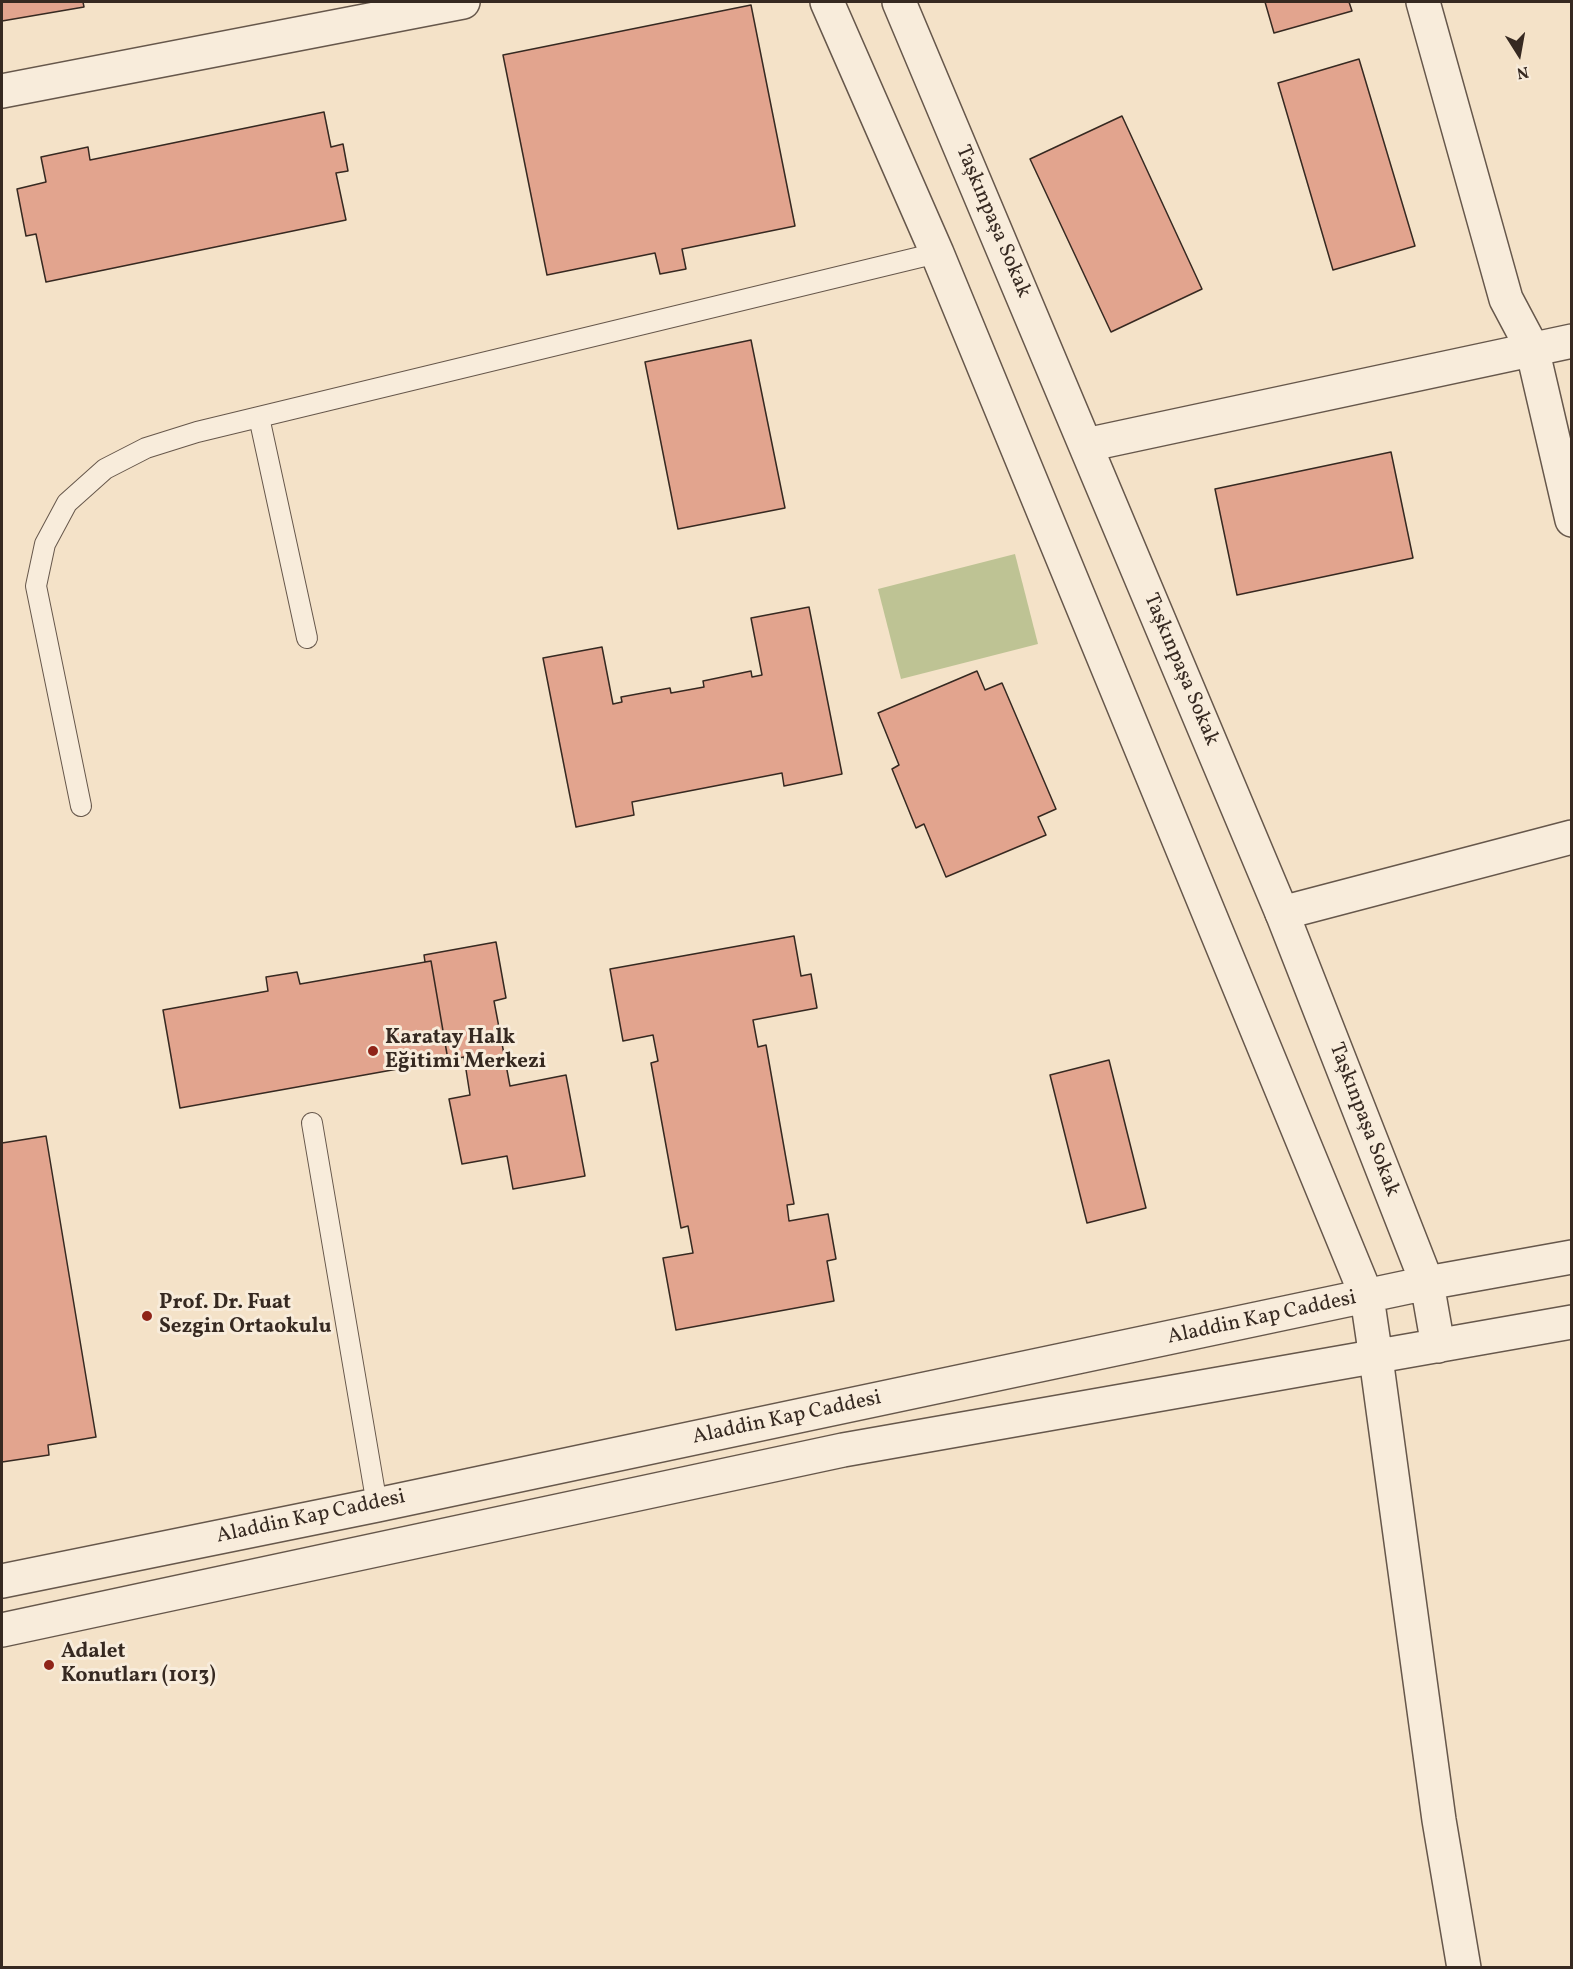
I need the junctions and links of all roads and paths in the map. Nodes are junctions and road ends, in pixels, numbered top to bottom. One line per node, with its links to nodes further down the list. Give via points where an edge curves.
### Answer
1 (463, 2): 5 (street)
2 (827, 2): 6 (street)
3 (899, 2): 10 (street, Taşkınpaşa Sokak)
4 (1423, 2): 8 (street, via 1506,299)
5 (2, 91)
6 (937, 253): 9 (lane); 19 (street)
7 (1572, 341): 8 (street)
8 (1532, 348): 10 (street); 11 (street)
9 (259, 417): 12 (lane); 13 (lane, via 146,447 105,470 67,503 45,544 36,586)
10 (1086, 445): 15 (street, Taşkınpaşa Sokak)
11 (1572, 520)
12 (307, 638)
13 (81, 806)
14 (1572, 837): 15 (street)
15 (1282, 913): 18 (street, Taşkınpaşa Sokak)
16 (312, 1123): 23 (lane)
17 (1572, 1257): 18 (street, Aladdin Kap Caddesi)
18 (1427, 1283): 19 (street, Aladdin Kap Caddesi); 21 (street, Taşkınpaşa Sokak)
19 (1367, 1297): 22 (street); 23 (street, Aladdin Kap Caddesi)
20 (1572, 1322): 21 (street, Aladdin Kap Caddesi)
21 (1438, 1346): 22 (street, Aladdin Kap Caddesi)
22 (1376, 1358): 25 (street, Aladdin Kap Caddesi, via 843,1450); 26 (street, via 1439,1820)
23 (377, 1505): 24 (street, Aladdin Kap Caddesi)
24 (2, 1581)
25 (2, 1630)
26 (1464, 1968)

